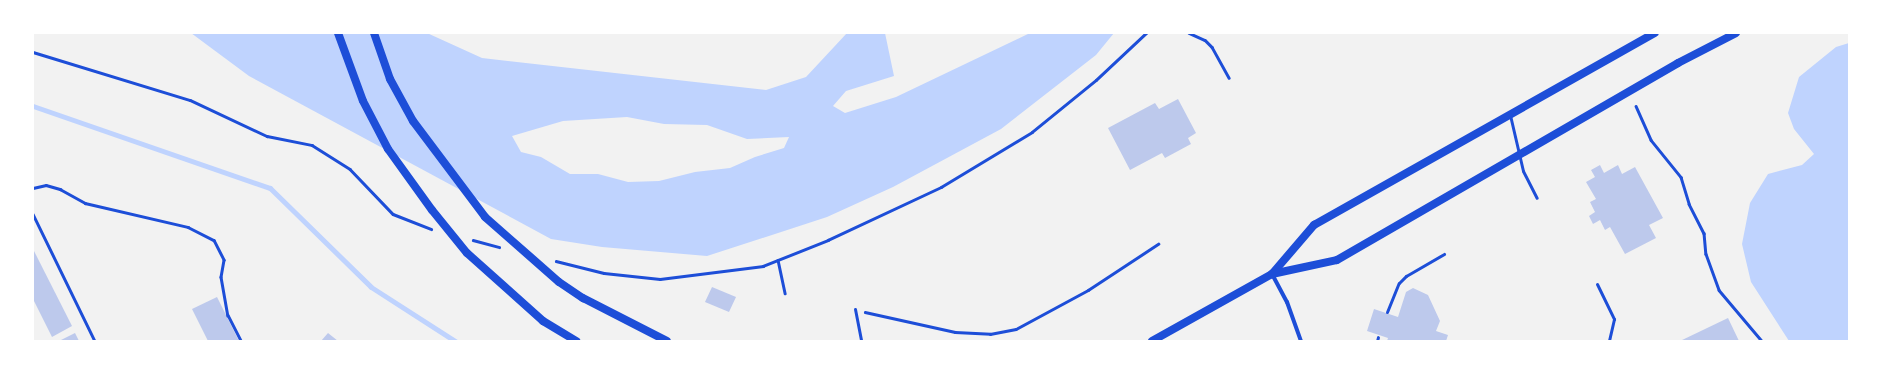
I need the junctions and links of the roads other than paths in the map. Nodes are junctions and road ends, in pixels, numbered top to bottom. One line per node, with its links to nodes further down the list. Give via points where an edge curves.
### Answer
1 (338, 33): 14 (main road, via 363,101 388,149 467,253 544,321)
2 (374, 33): 15 (main road, via 390,79 412,121 486,217 559,282 583,298)
3 (1655, 33): 5 (main road)
4 (1736, 33): 6 (main road, via 1678,63)
5 (1510, 115): 6 (lane); 9 (main road, via 1314,225)
6 (1519, 154): 7 (lane, via 1523,171); 9 (main road, via 1337,260)
7 (1537, 198)
8 (1444, 254): 12 (lane, via 1406,276 1399,283)
9 (1272, 274): 17 (main road); 18 (street, via 1287,302)
10 (1597, 284): 20 (lane, via 1614,319)
11 (855, 309): 16 (lane)
12 (1387, 312)
13 (1378, 337): 19 (lane)
14 (576, 341)
15 (667, 341)
16 (861, 341)
17 (1152, 341)
18 (1301, 341)
19 (1377, 341)
20 (1609, 341)

